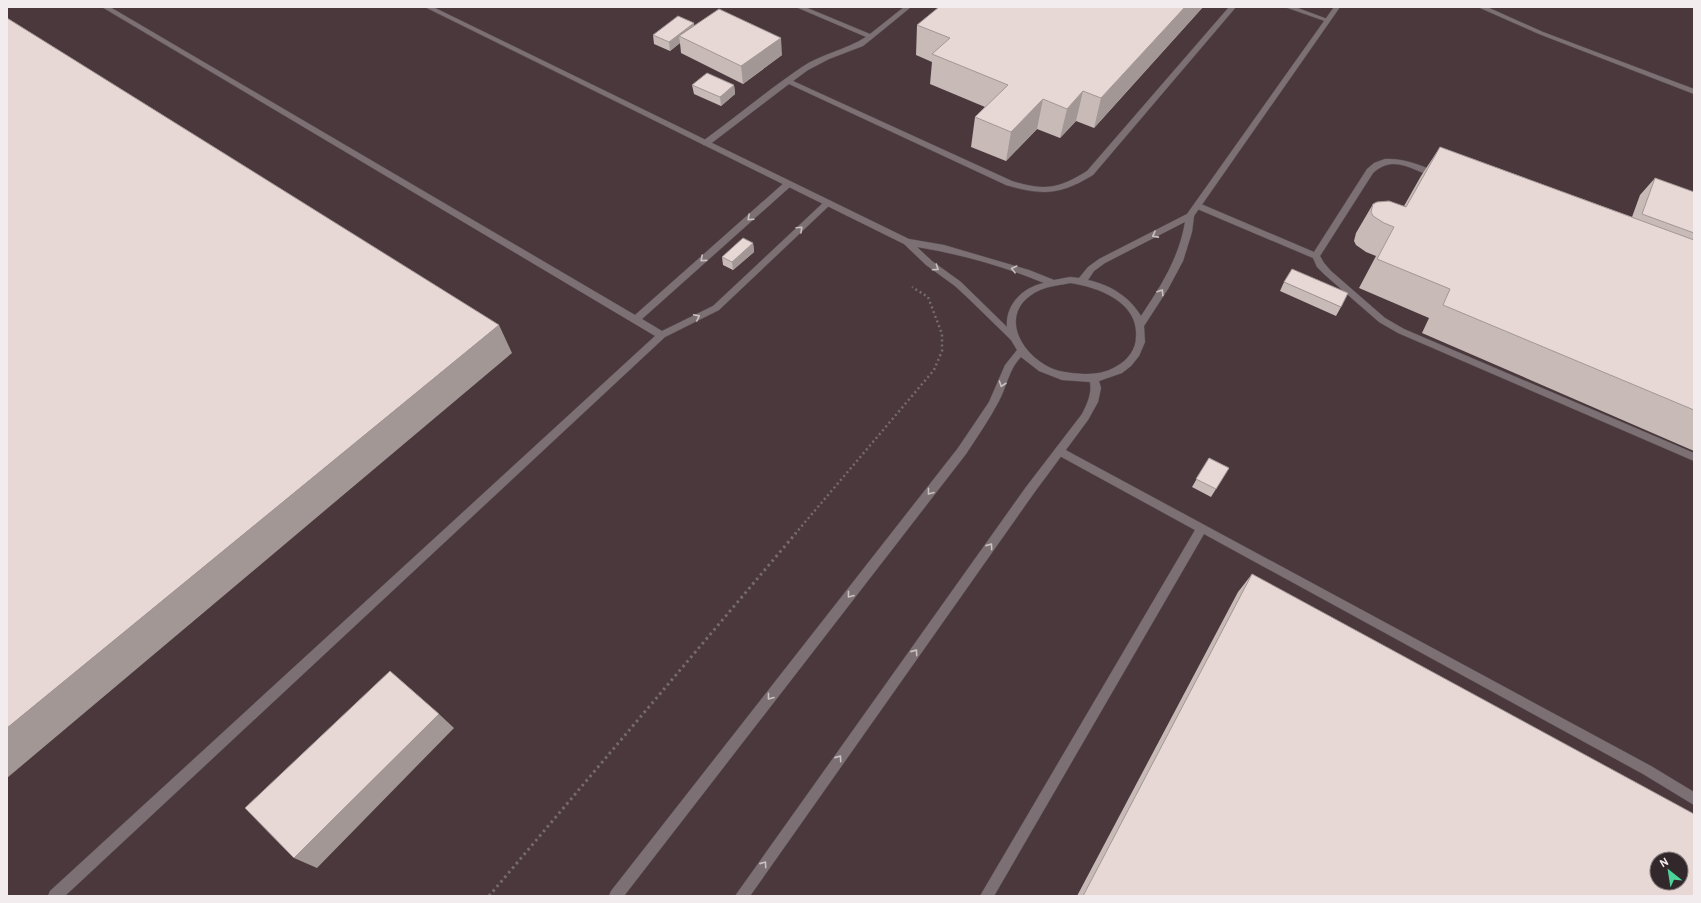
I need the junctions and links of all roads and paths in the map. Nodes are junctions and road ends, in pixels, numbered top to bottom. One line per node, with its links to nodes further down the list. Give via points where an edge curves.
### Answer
1 (105, 7): 24 (street)
2 (428, 7): 13 (street)
3 (799, 7): 10 (street)
4 (908, 7): 10 (street)
5 (1232, 7): 11 (street, via 1090,173 1072,185 1052,191 1028,190)
6 (1288, 7): 9 (street)
7 (1337, 7): 9 (street)
8 (1481, 7): 12 (street)
9 (1327, 20): 17 (street)
10 (871, 37): 11 (street, via 849,49 813,62)
11 (788, 81): 13 (street)
12 (1694, 92)
13 (706, 143): 15 (street)
14 (1446, 179): 20 (street, via 1401,162 1377,164)
15 (788, 184): 16 (street); 24 (street, one-way to 24)
16 (828, 203): 19 (street); 26 (street, one-way to 16, via 716,308)
17 (1198, 206): 18 (street); 20 (street)
18 (1190, 216): 21 (street, one-way to 21, via 1102,260); 25 (street, one-way to 18, via 1179,261 1188,236)
19 (907, 242): 22 (street, one-way to 19, via 944,248); 27 (street, one-way to 27, via 972,297)
20 (1316, 256): 31 (street, via 1328,273 1390,325)
21 (1082, 281): 22 (street); 25 (street, via 1106,289 1122,298 1134,311)
22 (1051, 282): 27 (street, via 1031,289 1017,302 1010,319)
23 (912, 287): 35 (path, via 928,297 942,334 942,351 934,370)
24 (636, 319): 26 (street)
25 (1140, 325): 29 (street, via 1142,340 1138,353 1117,371)
26 (662, 335): 34 (street)
27 (1012, 337): 28 (street)
28 (1021, 352): 29 (street, via 1035,365 1054,374); 36 (street, one-way to 36, via 1006,369 997,396 985,419 962,451)
29 (1094, 378): 30 (street, via 1096,388 1090,408)
30 (1060, 451): 32 (street); 37 (street, one-way to 30)
31 (1694, 458)
32 (1202, 529): 33 (street, via 1640,766); 38 (street)
33 (1694, 799)
34 (55, 896)
35 (489, 896)
36 (616, 896)
37 (742, 896)
38 (987, 896)

